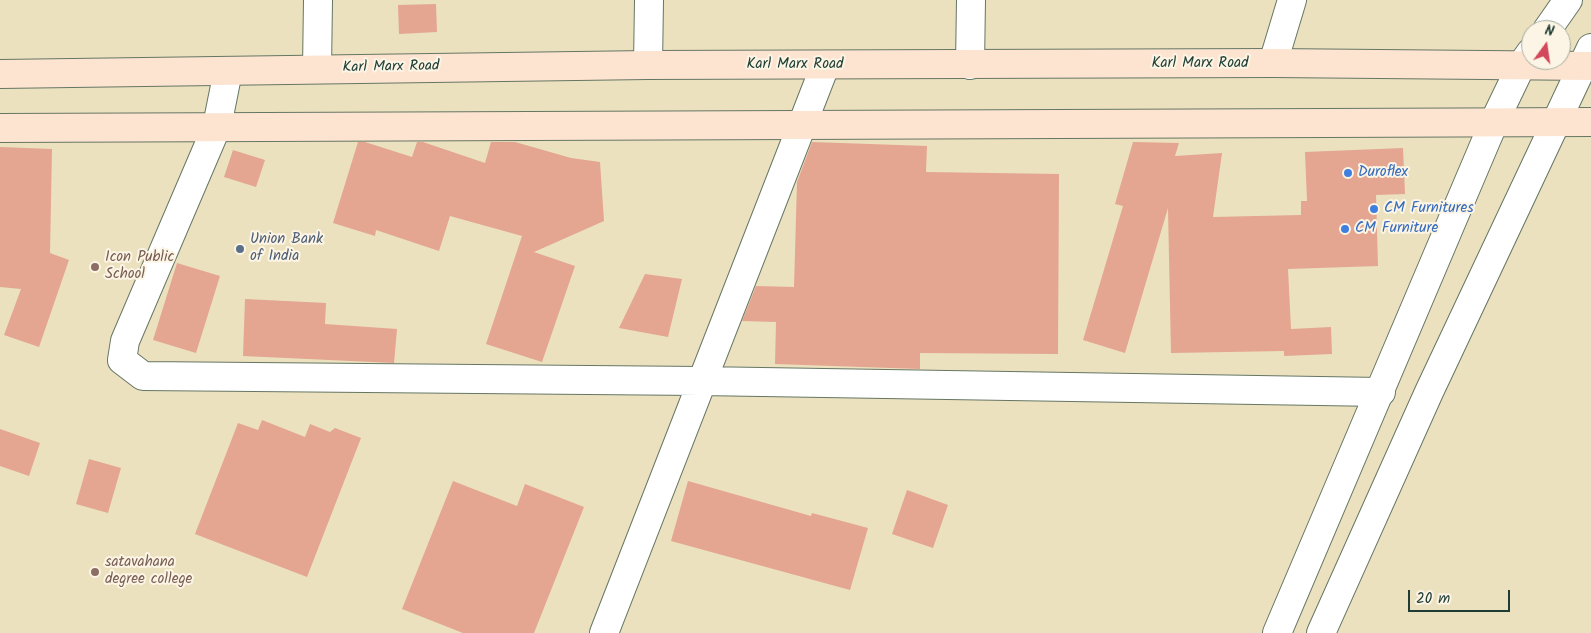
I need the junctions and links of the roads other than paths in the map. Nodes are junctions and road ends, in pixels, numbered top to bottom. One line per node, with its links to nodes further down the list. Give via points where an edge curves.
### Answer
1 (318, 0): 14 (street)
2 (649, 0): 11 (street)
3 (970, 0): 12 (street)
4 (1292, 0): 10 (street)
5 (1568, 0): 6 (street)
6 (1554, 20)
7 (1521, 59): 10 (main road, Karl Marx Road)
8 (1571, 60): 9 (main road, Karl Marx Road)
9 (1588, 60): 20 (street)
10 (1274, 63): 12 (main road, Karl Marx Road)
11 (648, 64): 13 (main road, Karl Marx Road); 14 (main road, Karl Marx Road)
12 (970, 65): 13 (main road, Karl Marx Road)
13 (825, 66): 21 (street)
14 (317, 69): 16 (main road, Karl Marx Road)
15 (1521, 69): 18 (street)
16 (228, 71): 17 (main road, Karl Marx Road); 22 (street)
17 (0, 74)
18 (1494, 122): 20 (main road); 21 (main road); 25 (street)
19 (1591, 122): 20 (main road)
20 (1554, 123): 28 (street)
21 (803, 124): 22 (main road); 24 (street)
22 (217, 126): 23 (main road); 24 (street, via 125,342 122,360 142,376)
23 (0, 128)
24 (700, 381): 25 (street); 26 (street)
25 (1381, 392): 27 (street)
26 (604, 633)
27 (1277, 633)
28 (1321, 633)

